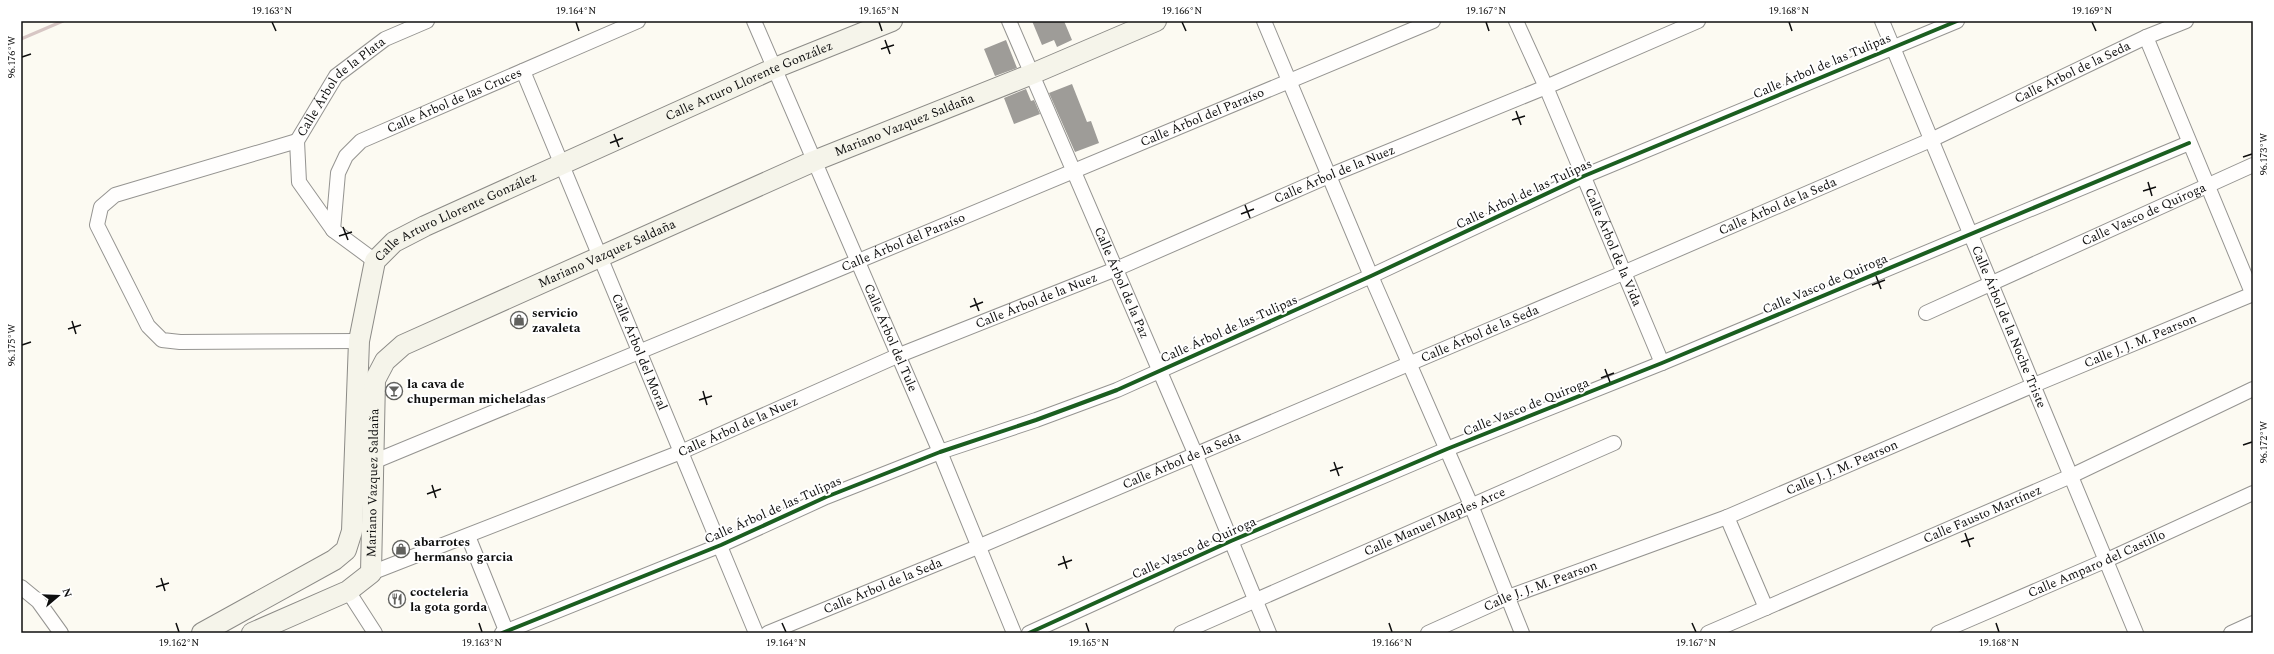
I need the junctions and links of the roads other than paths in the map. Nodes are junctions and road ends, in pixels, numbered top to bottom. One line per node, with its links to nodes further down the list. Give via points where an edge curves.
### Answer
1 (427, 21): 22 (street, Calle Árbol de la Plata, via 386,39 336,76)
2 (638, 21): 17 (street, Calle Árbol de las Cruces)
3 (754, 21): 16 (street, Calle Árbol del Tule)
4 (892, 21): 16 (street, Calle Arturo Llorente González)
5 (1009, 21): 18 (street, Calle Árbol de la Paz)
6 (1156, 21): 18 (street, Mariano Vazquez Saldaña)
7 (1264, 21): 19 (street)
8 (1433, 21): 19 (street, Calle Árbol del Paraíso)
9 (1516, 21): 20 (street, Calle Árbol de la Vida)
10 (1698, 21): 20 (street, Calle Árbol de la Nuez)
11 (1882, 21): 15 (street, Calle Árbol de la Noche Triste)
12 (1957, 21): 15 (street, Calle Árbol de las Tulipas)
13 (2186, 21): 14 (street, Calle Árbol de la Seda)
14 (2146, 37): 21 (street, Calle Árbol de la Seda); 23 (street)
15 (1894, 47): 21 (street, Calle Árbol de la Noche Triste); 29 (street, Calle Árbol de las Tulipas)
16 (776, 68): 24 (street, Calle Árbol del Tule); 25 (street, Calle Arturo Llorente González)
17 (523, 71): 25 (street, Calle Árbol del Moral); 31 (street, Calle Árbol de las Cruces, via 361,140 346,156 338,173)
18 (1032, 74): 24 (street, Mariano Vazquez Saldaña); 27 (street, Calle Árbol de la Paz)
19 (1290, 80): 27 (street, Calle Árbol del Paraíso); 28 (street)
20 (1546, 87): 28 (street, Calle Árbol de la Nuez); 29 (street, Calle Árbol de la Vida)
21 (1933, 139): 32 (street, Calle Árbol de la Noche Triste); 37 (street, Calle Árbol de la Seda)
22 (297, 141): 31 (street, Calle Árbol de la Plata, via 299,182); 42 (street, via 115,194 101,207 97,225 148,326 162,340)
23 (2189, 143): 30 (street); 32 (street, Calle Vasco de Quiroga)
24 (814, 161): 33 (street, Mariano Vazquez Saldaña); 34 (street, Calle Árbol del Tule)
25 (562, 165): 33 (street, Calle Árbol del Moral); 35 (street, Calle Arturo Llorente González, via 394,242)
26 (2253, 165): 30 (street, Calle Vasco de Quiroga)
27 (1072, 170): 34 (street, Calle Árbol del Paraíso); 36 (street, Calle Árbol de la Paz)
28 (1331, 176): 36 (street, Calle Árbol de la Nuez); 38 (street)
29 (1584, 176): 37 (street, Calle Árbol de la Vida); 38 (street, Calle Árbol de las Tulipas)
30 (2208, 185): 39 (street, Calle Vasco de Quiroga); 40 (street)
31 (333, 230): 35 (street)
32 (1970, 234): 39 (street, Calle Árbol de la Noche Triste); 46 (street, Calle Vasco de Quiroga)
33 (600, 258): 43 (street, Calle Árbol del Moral); 55 (street, Mariano Vazquez Saldaña, via 403,345 385,361 375,380)
34 (857, 260): 43 (street, Calle Árbol del Paraíso); 44 (street, Calle Árbol del Tule)
35 (375, 261): 42 (street, Calle Arturo Llorente González)
36 (1116, 269): 44 (street, Calle Árbol de la Nuez); 47 (street, Calle Árbol de la Paz)
37 (1623, 273): 45 (street, Calle Árbol de la Seda); 46 (street, Calle Árbol de la Vida)
38 (1371, 276): 45 (street); 47 (street, Calle Árbol de las Tulipas)
39 (1991, 284): 41 (street, Calle Vasco de Quiroga); 48 (street, Calle Árbol de la Noche Triste)
40 (2253, 294): 48 (street, Calle J. J. M. Pearson)
41 (1926, 313)
42 (359, 341): 74 (street, Calle Arturo Llorente González, via 352,531 346,550 334,560)
43 (640, 353): 52 (street, Calle Árbol del Moral); 55 (street, Calle Árbol del Paraíso)
44 (897, 356): 52 (street, Calle Árbol de la Nuez); 53 (street, Calle Árbol del Tule)
45 (1409, 363): 51 (street); 54 (street, Calle Árbol de la Seda)
46 (1662, 363): 51 (street, Calle Vasco de Quiroga)
47 (1159, 371): 53 (street, Calle Árbol de las Tulipas, via 1043,417); 54 (street, Calle Árbol de la Paz)
48 (2034, 385): 56 (street, Calle Árbol de la Noche Triste); 59 (street, Calle J. J. M. Pearson)
49 (2253, 389): 56 (street, Calle Fausto Martínez)
50 (1614, 443): 58 (street, Calle Manuel Maples Arce)
51 (1447, 450): 58 (street); 61 (street, Calle Vasco de Quiroga)
52 (681, 452): 60 (street, Calle Árbol de la Nuez); 62 (street, Calle Árbol del Moral)
53 (940, 452): 62 (street, Calle Árbol de las Tulipas, via 826,497); 63 (street, Calle Árbol del Tule)
54 (1195, 453): 61 (street, Calle Árbol de la Paz); 63 (street, Calle Árbol de la Seda)
55 (373, 462): 65 (street, Mariano Vazquez Saldaña)
56 (2071, 476): 64 (street, Calle Árbol de la Noche Triste); 70 (street, Calle Fausto Martínez)
57 (2253, 493): 64 (street, Calle Amparo del Castillo)
58 (1471, 506): 68 (street); 69 (street, Calle Manuel Maples Arce)
59 (1727, 517): 68 (street, Calle J. J. M. Pearson); 70 (street)
60 (468, 536): 65 (street, Calle Árbol de la Nuez); 72 (street)
61 (1231, 541): 69 (street, Calle Árbol de la Paz); 80 (street, Calle Vasco de Quiroga)
62 (721, 545): 72 (street, Calle Árbol de las Tulipas); 77 (street, Calle Árbol del Moral)
63 (980, 546): 78 (street, Calle Árbol de la Seda); 79 (street, Calle Árbol del Tule)
64 (2106, 560): 86 (street, Calle Amparo del Castillo); 87 (street, Calle Árbol de la Noche Triste)
65 (371, 573): 67 (street, Mariano Vazquez Saldaña)
66 (21, 587): 73 (street, via 38,601)
67 (348, 591): 75 (street, Mariano Vazquez Saldaña); 76 (street)
68 (1508, 596): 83 (street, Calle J. J. M. Pearson); 84 (street)
69 (1255, 600): 81 (street, Calle Manuel Maples Arce); 82 (street, Calle Árbol de la Paz)
70 (1766, 608): 85 (street, Calle Fausto Martínez)
71 (2253, 623): 88 (street)
72 (505, 632)
73 (61, 633)
74 (202, 633)
75 (252, 633)
76 (375, 633)
77 (756, 633)
78 (768, 633)
79 (1014, 633)
80 (1029, 633)
81 (1180, 633)
82 (1269, 633)
83 (1428, 633)
84 (1522, 633)
85 (1708, 633)
86 (1938, 633)
87 (2136, 633)
88 (2231, 633)

